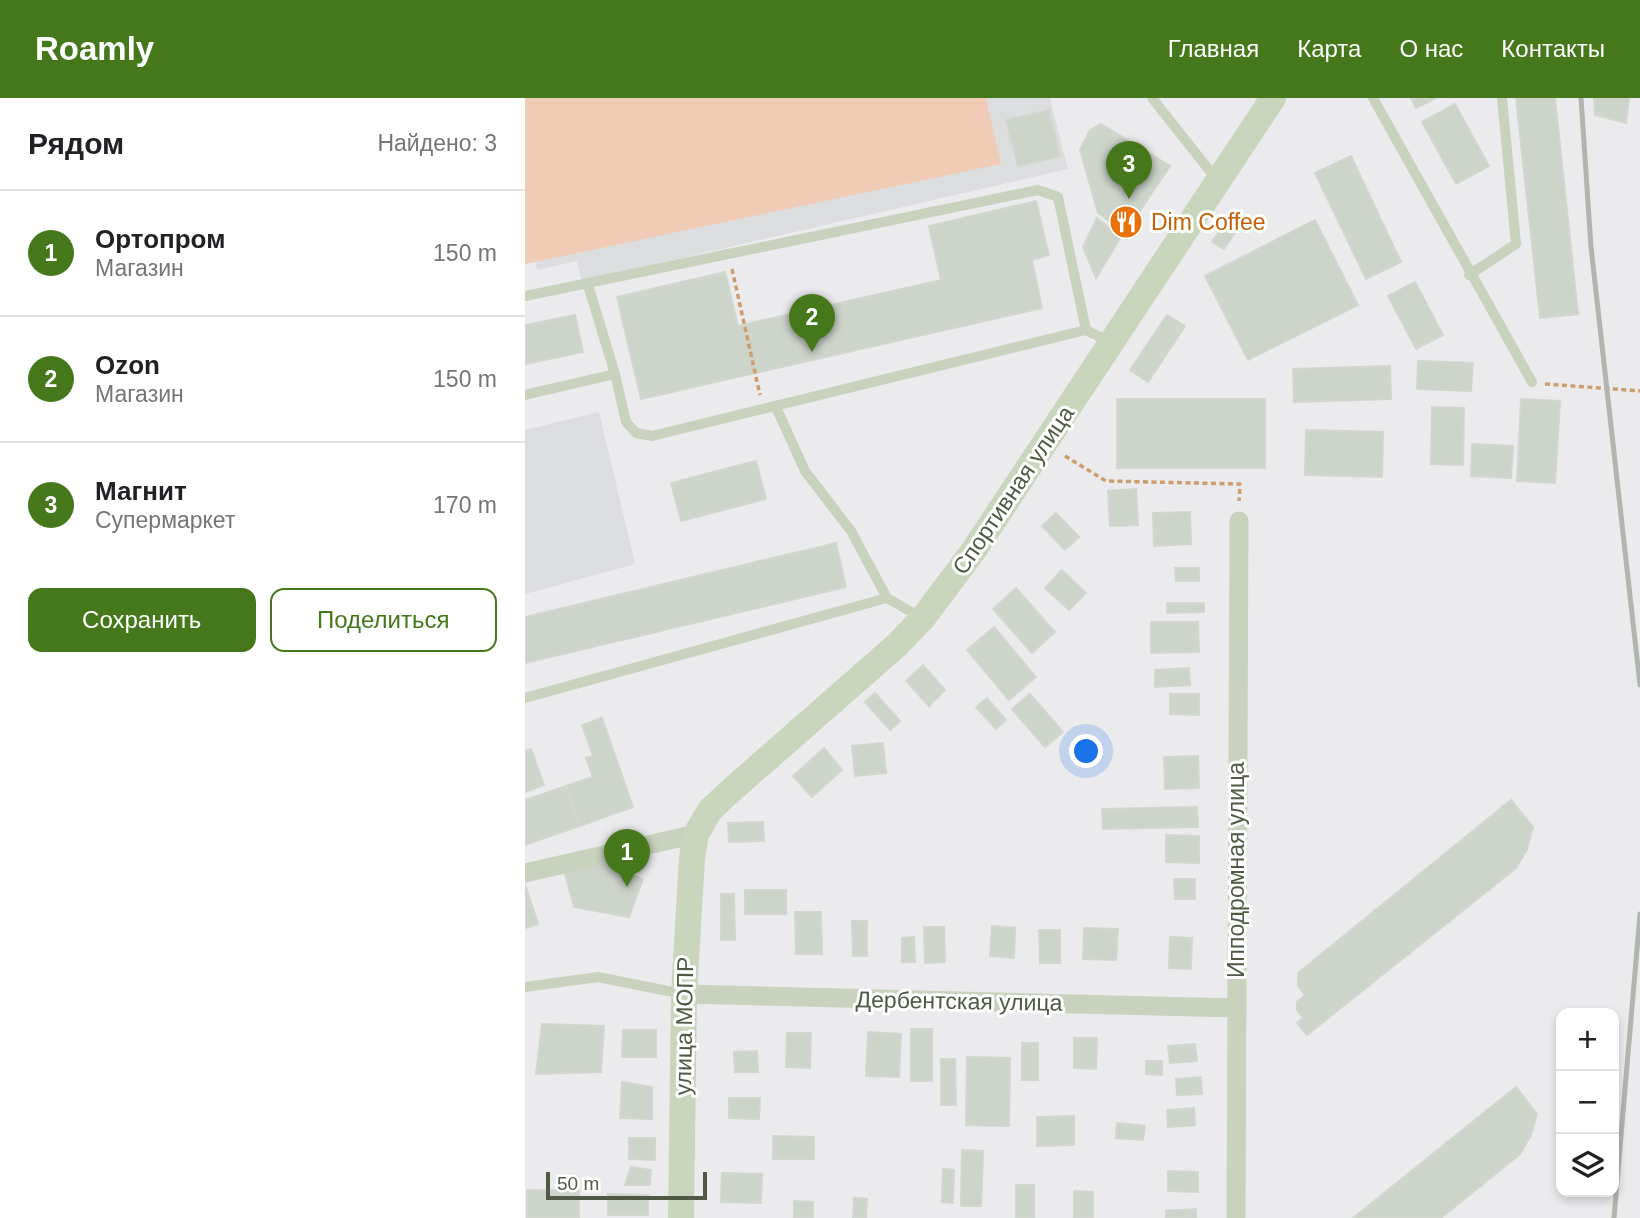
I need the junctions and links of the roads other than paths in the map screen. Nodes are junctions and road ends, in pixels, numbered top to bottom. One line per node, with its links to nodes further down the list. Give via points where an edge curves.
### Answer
1 (1152, 98): 5 (lane)
2 (1273, 98): 5 (main road, Спортивная улица)
3 (1373, 98): 6 (lane)
4 (1502, 98): 6 (lane, via 1516,244)
5 (1220, 183): 10 (main road, Спортивная улица)
6 (1469, 275): 12 (lane)
7 (588, 285): 8 (lane); 9 (lane, via 1038,190 1058,197); 11 (lane)
8 (525, 296)
9 (1086, 330): 10 (lane); 14 (lane)
10 (1111, 343): 17 (main road, Спортивная улица, via 974,550)
11 (615, 374): 13 (lane); 14 (lane, via 626,422 636,433 652,436)
12 (1532, 382)
13 (525, 395)
14 (776, 407): 16 (lane, via 805,471 851,531)
15 (1239, 521): 23 (street, Ипподромная улица)
16 (887, 598): 17 (lane); 18 (lane)
17 (923, 618): 19 (main road, Спортивная улица, via 710,810)
18 (525, 698)
19 (696, 834): 20 (street); 22 (main road, улица МОПР)
20 (525, 873)
21 (525, 987): 22 (lane, via 598,977)
22 (684, 995): 23 (street, Дербентская улица); 24 (main road, улица МОПР)
23 (1235, 1008): 25 (street, Ипподромная улица)
24 (681, 1218)
25 (1235, 1218)

